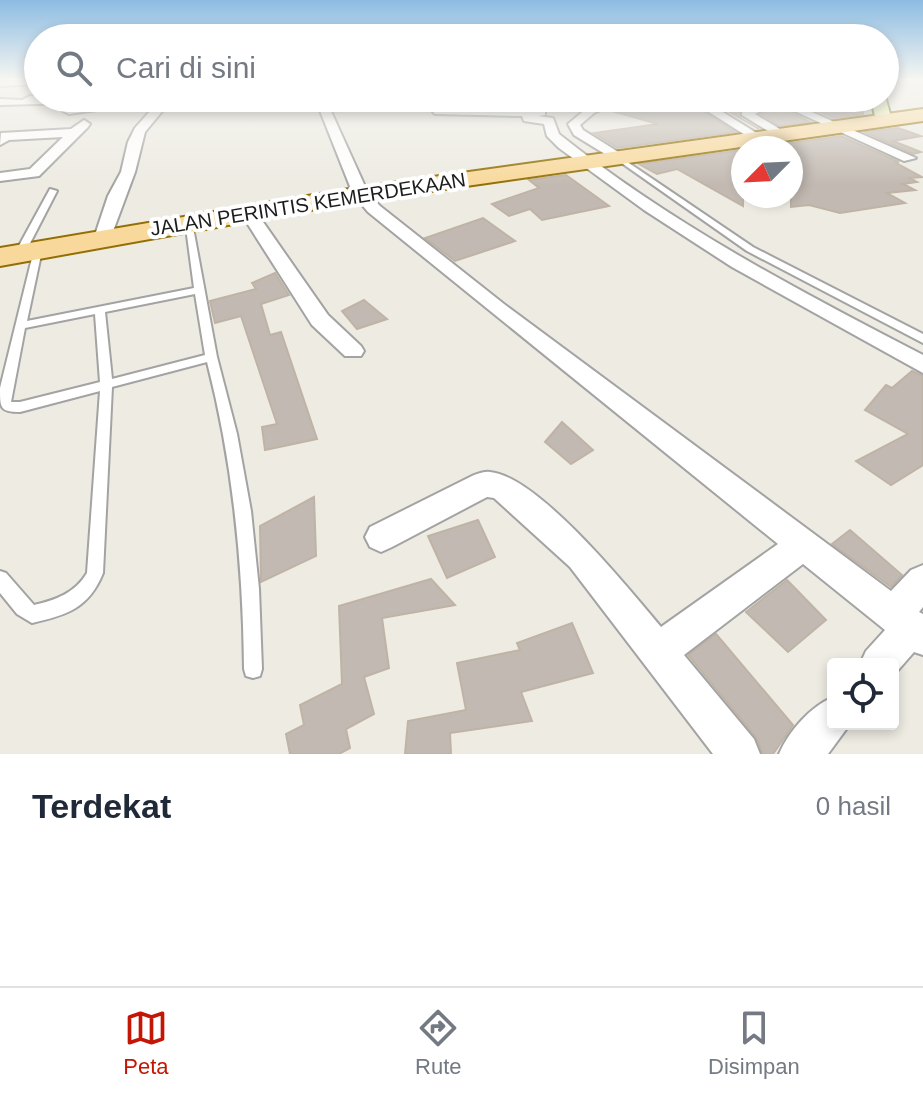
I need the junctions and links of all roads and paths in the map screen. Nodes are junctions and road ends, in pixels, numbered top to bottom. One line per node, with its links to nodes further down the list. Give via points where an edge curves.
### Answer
1 (154, 114): 30 (street, via 134,142)
2 (327, 114): 27 (street)
3 (528, 114): 24 (street, via 549,121 553,136)
4 (545, 114): 13 (street)
5 (555, 114): 13 (street)
6 (566, 114): 13 (street)
7 (719, 114): 19 (street)
8 (748, 114): 18 (street)
9 (793, 114): 17 (street)
10 (812, 114): 16 (street)
11 (883, 114): 15 (main road)
12 (923, 115): 15 (main road)
13 (560, 116): 24 (street, via 574,124)
14 (29, 118): 21 (street)
15 (884, 121): 16 (main road)
16 (841, 126): 17 (main road, JALAN PERINTIS KEMERDEKAAN); 23 (street)
17 (820, 129): 18 (main road, JALAN PERINTIS KEMERDEKAAN)
18 (782, 134): 20 (main road, JALAN PERINTIS KEMERDEKAAN)
19 (755, 136)
20 (765, 136)
21 (2, 138): 25 (street, via 79,128 34,173)
22 (731, 141): 24 (main road, JALAN PERINTIS KEMERDEKAAN)
23 (909, 158)
24 (602, 160): 27 (main road, JALAN PERINTIS KEMERDEKAAN); 35 (lane, via 750,249); 40 (street, via 725,254)
25 (0, 177)
26 (53, 191): 31 (lane)
27 (361, 194): 28 (main road, JALAN PERINTIS KEMERDEKAAN); 43 (street, via 485,298)
28 (248, 212): 29 (main road, JALAN PERINTIS KEMERDEKAAN); 37 (street, via 325,326)
29 (188, 222): 30 (main road, JALAN PERINTIS KEMERDEKAAN); 32 (lane)
30 (103, 238): 31 (main road, JALAN PERINTIS KEMERDEKAAN)
31 (19, 253): 34 (lane)
32 (200, 290): 33 (lane); 39 (lane)
33 (100, 310): 34 (lane); 41 (lane)
34 (20, 326): 36 (lane)
35 (923, 339)
36 (15, 348): 38 (lane); 41 (lane, via 3,401 7,407)
37 (353, 351)
38 (0, 354)
39 (211, 357): 41 (lane); 49 (lane, via 246,516)
40 (923, 365)
41 (106, 385): 44 (lane, via 91,588 32,614)
42 (381, 537): 47 (street, via 482,485 497,486 581,556)
43 (804, 544): 46 (street); 47 (street)
44 (0, 579)
45 (923, 582): 46 (street)
46 (909, 626): 48 (street)
47 (657, 652): 51 (street)
48 (884, 658)
49 (253, 669)
50 (827, 724): 52 (street)
51 (739, 754)
52 (800, 754)

